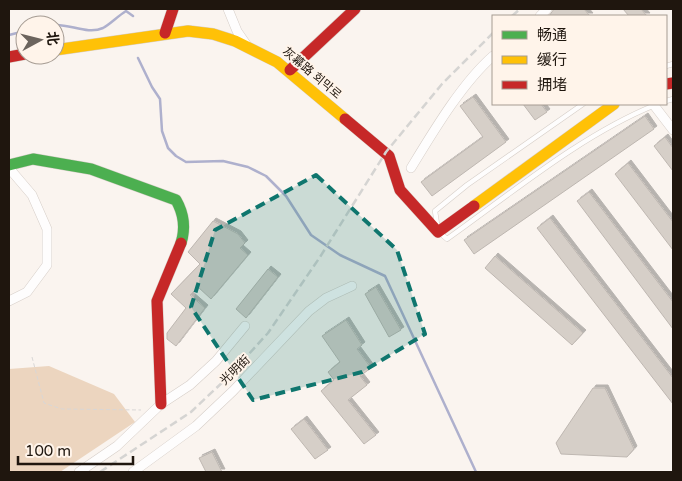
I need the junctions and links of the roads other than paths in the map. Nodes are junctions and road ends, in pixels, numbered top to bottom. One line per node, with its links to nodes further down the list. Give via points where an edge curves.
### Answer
1 (172, 9): 6 (street)
2 (228, 9): 5 (street)
3 (234, 9): 5 (street)
4 (355, 9): 10 (street)
5 (233, 21): 7 (street)
6 (165, 33): 7 (street, 灰幕路 회막로, via 202,32); 8 (street, 灰幕路 회막로)
7 (246, 45): 10 (street, 灰幕路 회막로)
8 (65, 48)
9 (492, 57): 17 (street, via 480,67)
10 (290, 70): 18 (street, 灰幕路 회막로, via 362,135 386,152 400,190)
11 (582, 105): 18 (lane, via 435,211)
12 (613, 105): 18 (street)
13 (653, 105): 18 (lane, via 595,135 447,239)
14 (656, 105): 15 (street)
15 (673, 130)
16 (9, 166): 20 (street, via 32,195 47,229 47,265 27,292); 22 (street, via 33,159 91,169 176,200 182,208 185,218 180,249 159,290 157,301)
17 (411, 168)
18 (438, 232)
19 (352, 286): 24 (street, 光明街, via 326,298 309,311 259,366 208,414)
20 (9, 301)
21 (245, 326): 22 (street, via 216,361)
22 (158, 407): 23 (street, via 117,446)
23 (79, 472)
24 (133, 472)

